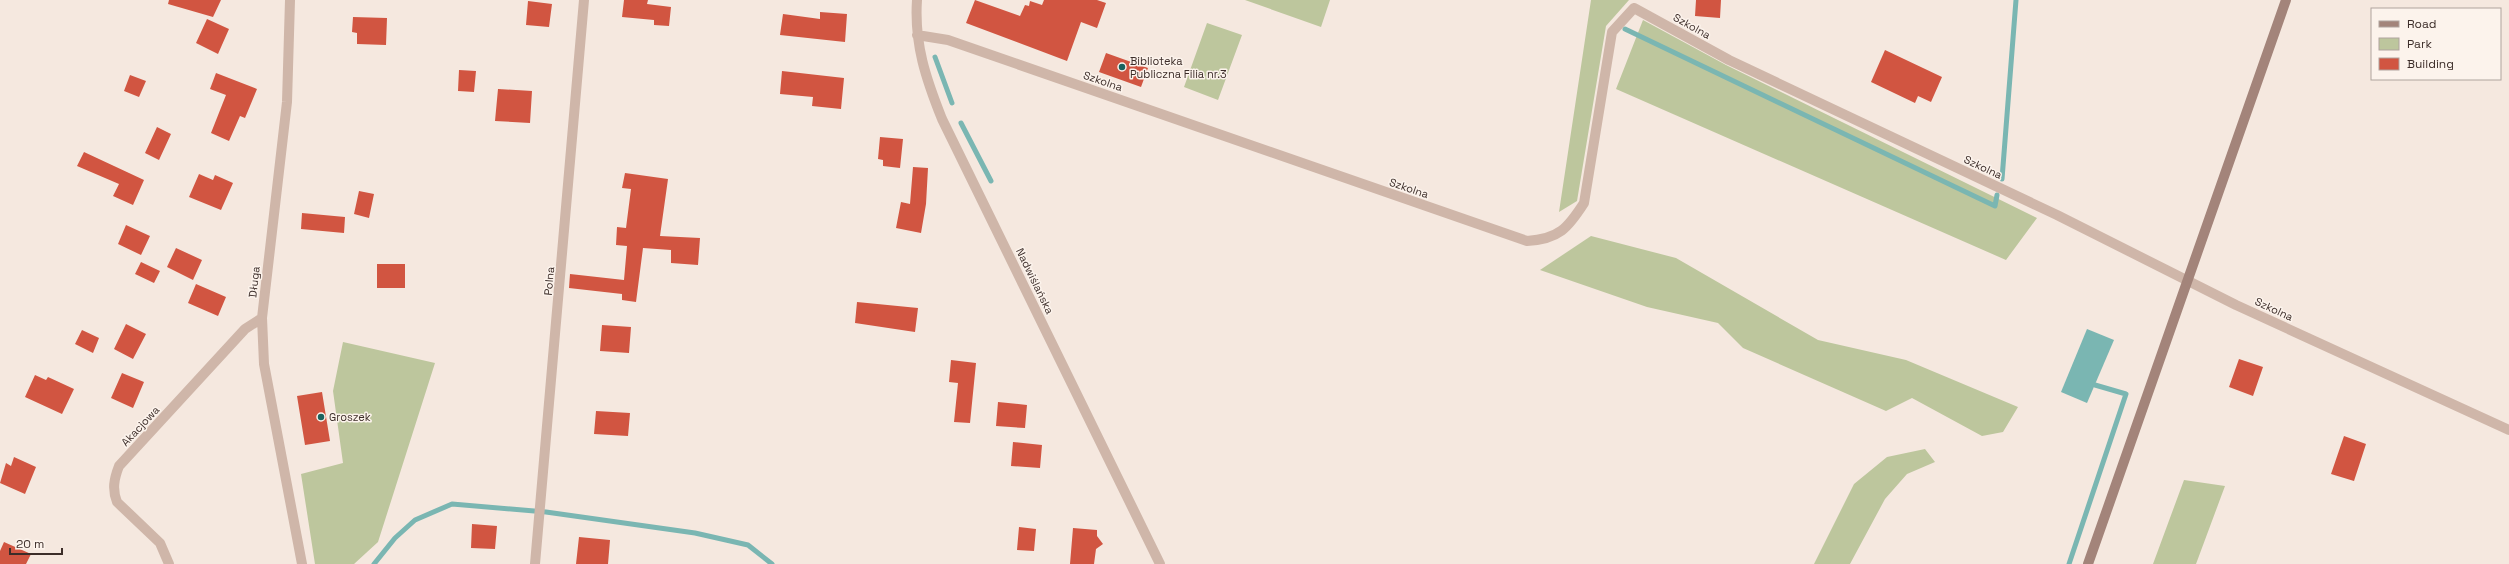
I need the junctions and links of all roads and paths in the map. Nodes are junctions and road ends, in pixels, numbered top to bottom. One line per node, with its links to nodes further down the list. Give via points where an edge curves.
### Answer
1 (290, 0): 7 (street, Długa, via 287,102)
2 (584, 0): 11 (street, Polna)
3 (917, 0): 6 (street, Nadwiślańska)
4 (2286, 0): 13 (main road)
5 (1634, 4): 6 (street, Szkolna, via 1612,32 1584,203 1573,220 1560,233 1546,240 1528,242 948,40); 8 (street, Szkolna, via 1729,60 2057,215 2236,305)
6 (917, 35): 12 (street, Nadwiślańska, via 925,78 942,119)
7 (262, 318): 9 (street, Akacjowa, via 245,329 119,466 114,478 117,502 160,543); 10 (street, Długa, via 264,364)
8 (2509, 430)
9 (169, 564)
10 (302, 564)
11 (535, 564)
12 (1160, 564)
13 (2088, 564)

